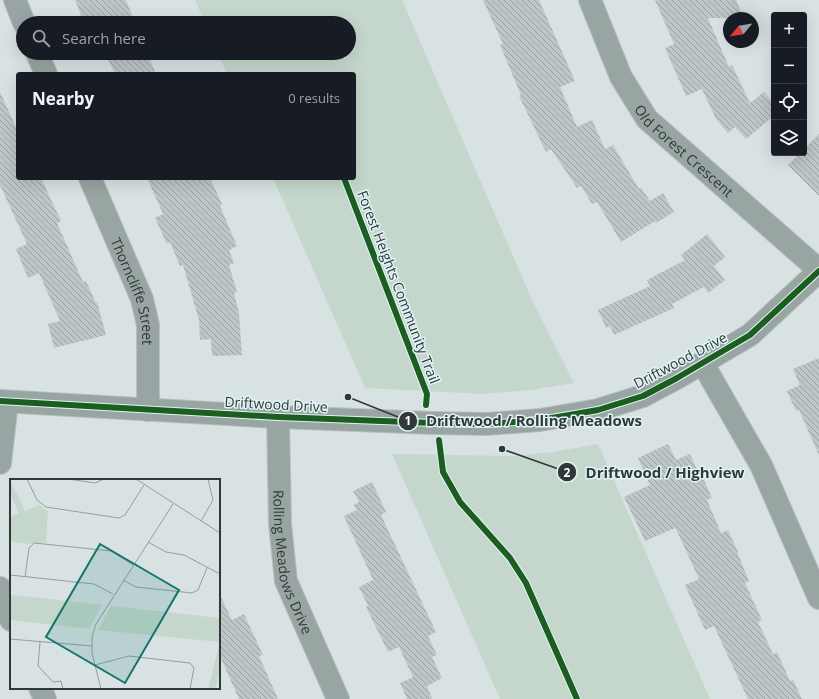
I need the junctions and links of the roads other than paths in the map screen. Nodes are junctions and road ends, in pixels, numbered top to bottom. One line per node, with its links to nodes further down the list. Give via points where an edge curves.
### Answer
1 (15, 0): 3 (street)
2 (590, 0): 7 (street, Old Forest Crescent, via 622,78 647,119)
3 (21, 16)
4 (40, 60): 5 (street)
5 (45, 72)
6 (91, 180): 10 (street, Thorncliffe Street, via 142,299 148,325)
7 (819, 270): 8 (street, Driftwood Drive, via 750,335)
8 (703, 364): 11 (street, Driftwood Drive, via 643,396 598,410 540,420 487,424); 14 (street, via 761,465)
9 (4, 401): 10 (street, Driftwood Drive); 12 (street)
10 (148, 410): 11 (street, Driftwood Drive)
11 (278, 417): 18 (street, Rolling Meadows Drive, via 280,524 286,581)
12 (0, 463)
13 (0, 588): 15 (street)
14 (819, 598)
15 (10, 618)
16 (40, 689): 17 (street)
17 (45, 699)
18 (338, 699)

